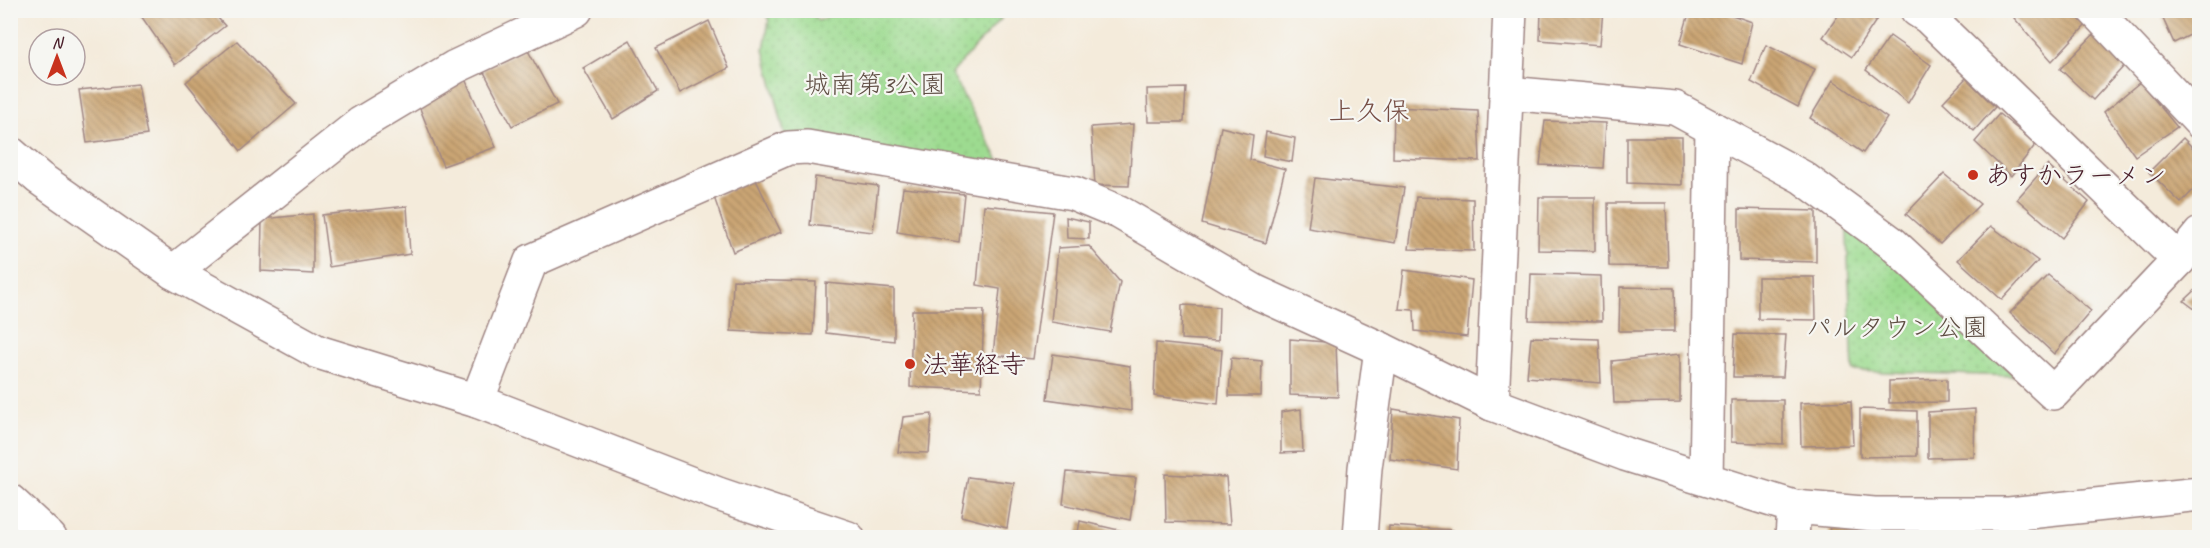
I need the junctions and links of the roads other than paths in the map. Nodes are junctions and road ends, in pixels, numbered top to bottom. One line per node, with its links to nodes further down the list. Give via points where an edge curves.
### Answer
1 (576, 10): 11 (street, via 455,68 360,124)
2 (1510, 10): 5 (street)
3 (1917, 10): 10 (street)
4 (2094, 10): 6 (street)
5 (1507, 93): 7 (street, via 1675,108); 14 (street)
6 (2199, 122)
7 (1712, 128): 10 (street, via 1802,177 1892,243 2053,393); 15 (street)
8 (10, 153): 11 (street, via 39,178)
9 (2199, 234): 10 (street)
10 (2179, 260)
11 (173, 272): 13 (street, via 318,352)
12 (1382, 349): 13 (street, via 1256,292 1119,212 1072,193 807,147 788,148 531,261); 14 (street); 21 (street, via 1365,468)
13 (477, 401): 20 (street, via 718,494)
14 (1492, 404): 15 (street, via 1625,454)
15 (1706, 479): 18 (street)
16 (2199, 494): 18 (street, via 2009,514 1874,514)
17 (10, 501): 19 (street)
18 (1793, 522)
19 (51, 537)
20 (848, 537)
21 (1360, 537)

